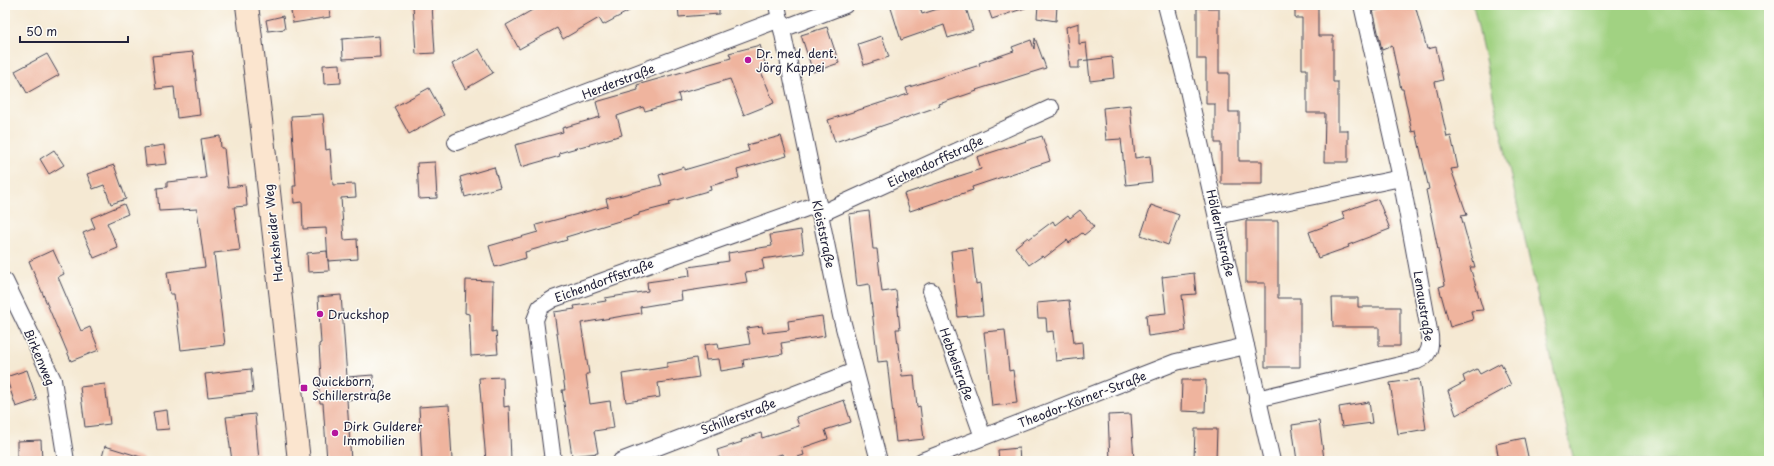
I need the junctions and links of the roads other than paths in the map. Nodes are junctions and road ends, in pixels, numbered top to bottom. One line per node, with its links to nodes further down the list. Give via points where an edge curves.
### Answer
1 (247, 5): 19 (main road, Harksheider Weg)
2 (845, 5): 5 (street, Herderstraße)
3 (1166, 5): 10 (street, Hölderlinstraße)
4 (1362, 5): 8 (street, Lenaustraße)
5 (780, 18): 7 (street, Herderstraße); 9 (street, Kleiststraße)
6 (1051, 108): 9 (street, Eichendorffstraße)
7 (456, 142)
8 (1401, 178): 10 (street); 15 (street, Lenaustraße, via 1430,336 1428,355 1417,361)
9 (819, 209): 14 (street, Kleiststraße); 20 (street, Eichendorffstraße, via 553,299 540,307 535,320)
10 (1217, 216): 13 (street, Hölderlinstraße)
11 (5, 281): 18 (street, Birkenweg, via 53,380)
12 (931, 291): 16 (street, Hebbelstraße)
13 (1246, 346): 15 (street, Hölderlinstraße); 16 (street, Theodor-Körner-Straße, via 1176,362)
14 (855, 371): 21 (street, Schillerstraße); 22 (street, Kleiststraße)
15 (1257, 399): 24 (street, Hölderlinstraße)
16 (983, 437): 17 (street, Theodor-Körner-Straße)
17 (957, 455): 23 (street, Theodor-Körner-Straße)
18 (66, 461)
19 (299, 461)
20 (553, 461)
21 (620, 461)
22 (879, 461)
23 (922, 461)
24 (1272, 461)

